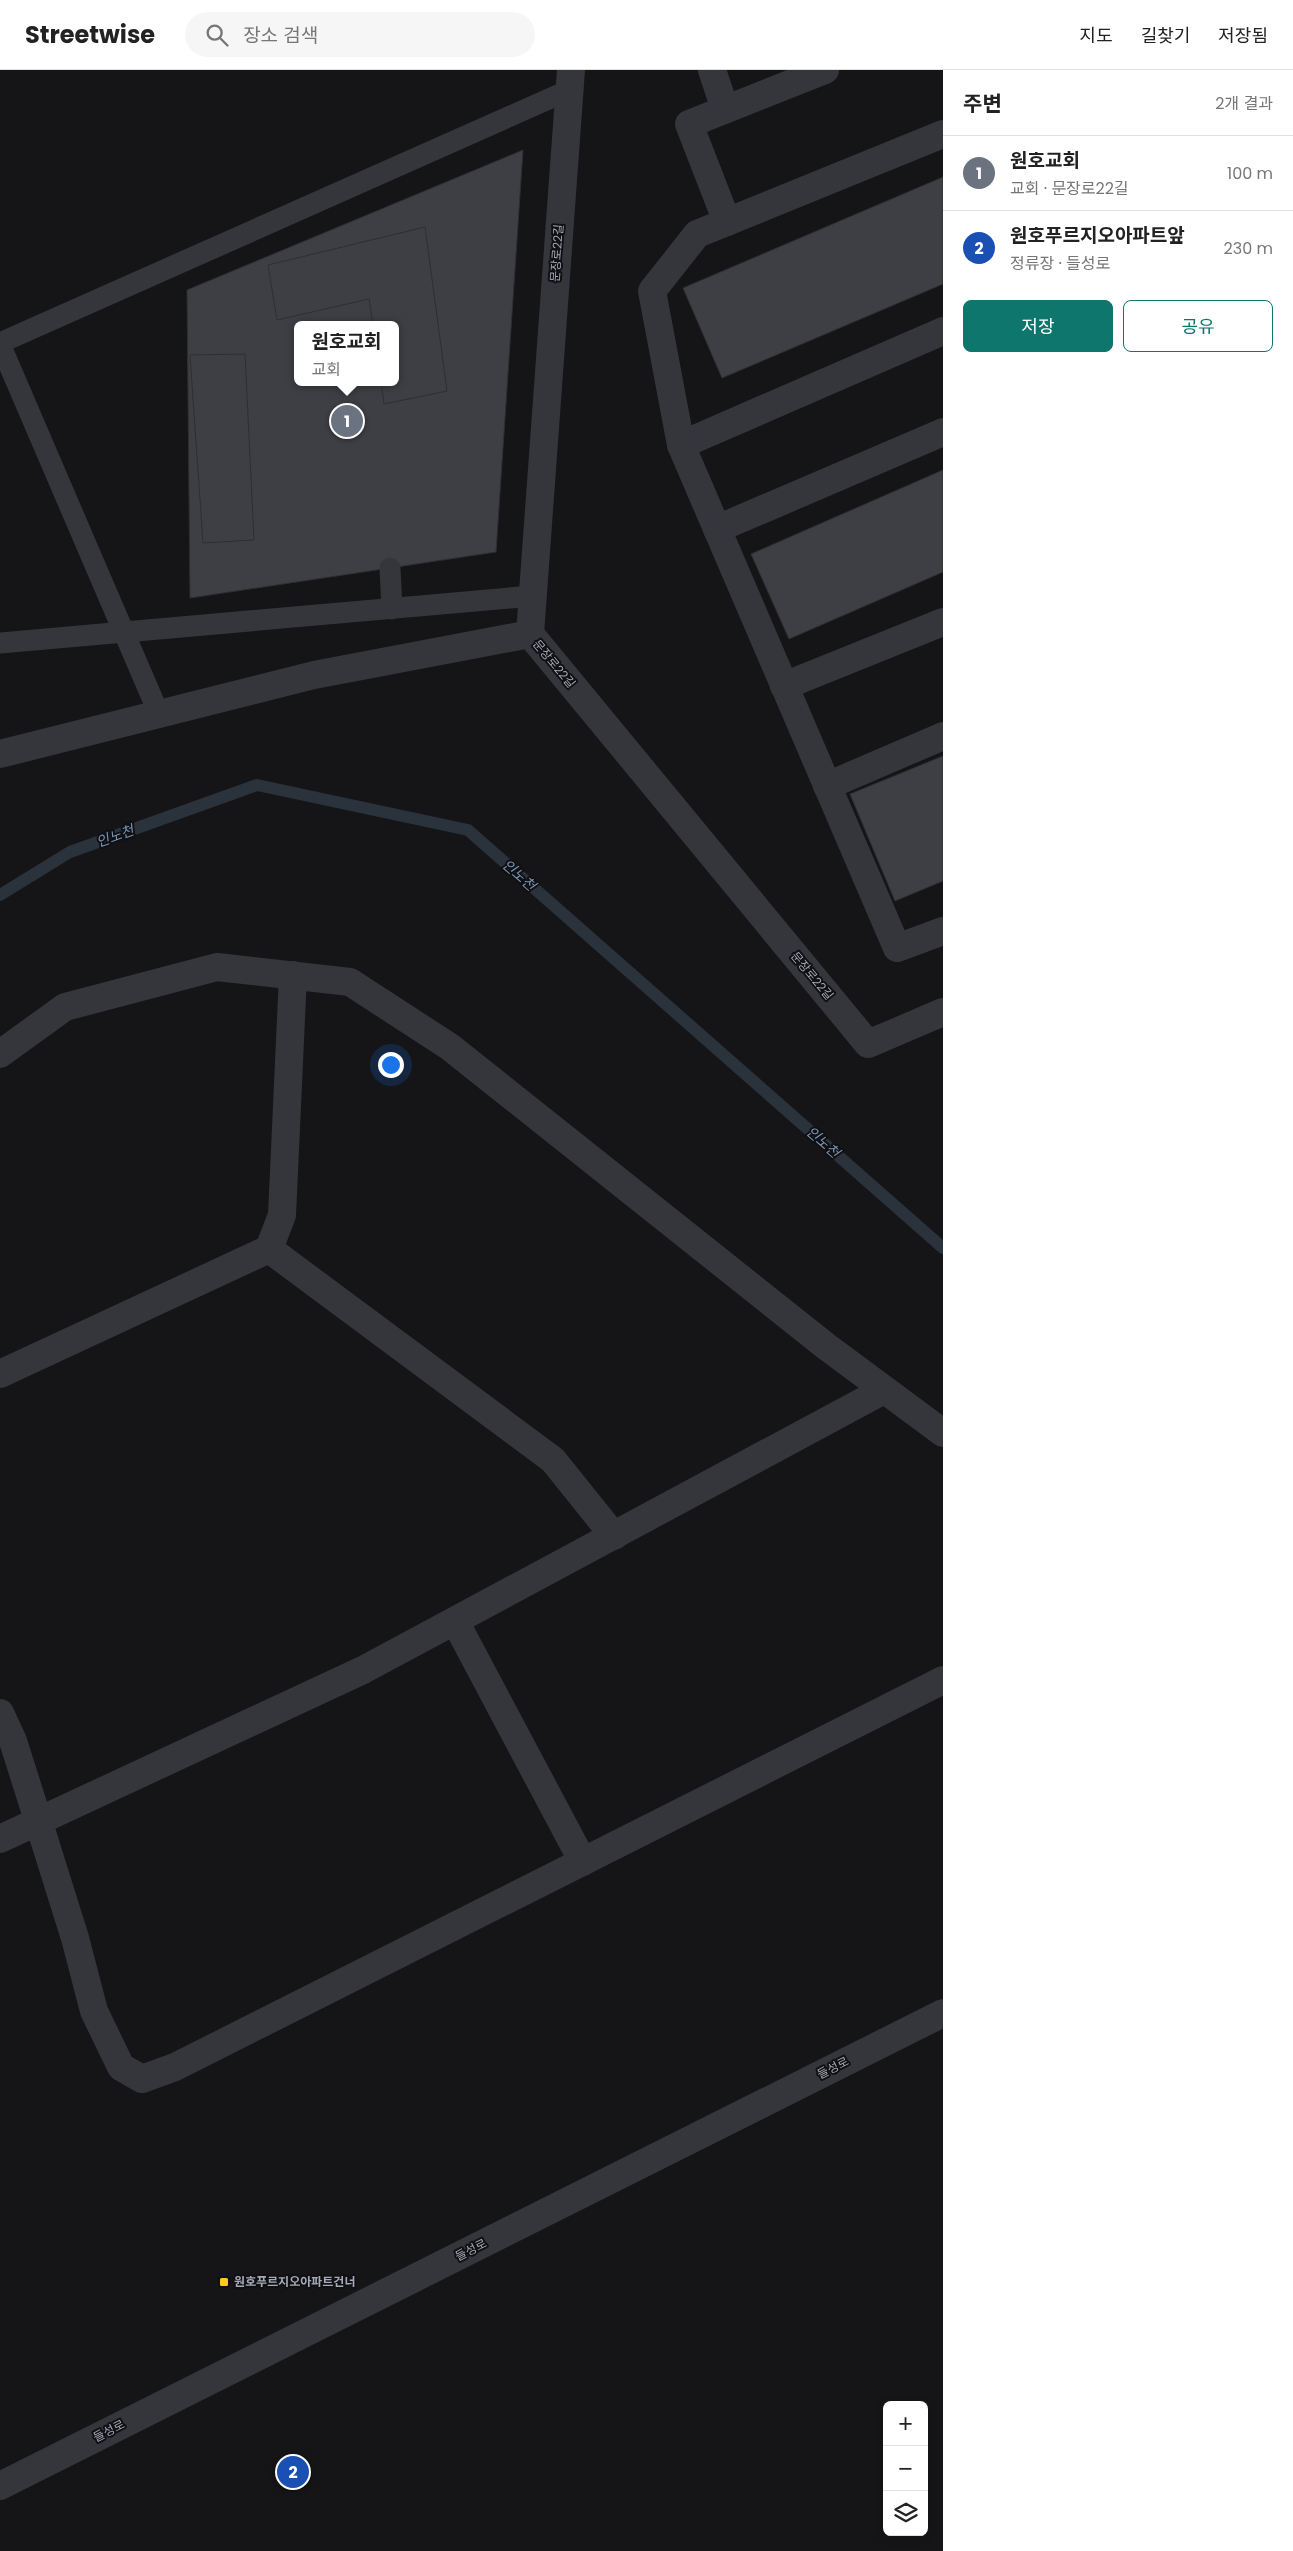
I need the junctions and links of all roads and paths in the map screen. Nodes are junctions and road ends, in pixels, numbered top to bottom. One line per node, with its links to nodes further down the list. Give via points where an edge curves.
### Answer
1 (712, 70): 4 (street)
2 (825, 70): 4 (street)
3 (570, 80): 8 (lane); 13 (street, 문장로22길)
4 (725, 109): 6 (street, via 689,124)
5 (943, 134): 6 (street)
6 (727, 222): 10 (street, via 697,234 652,291)
7 (943, 330): 10 (street)
8 (0, 344): 16 (lane)
9 (943, 432): 11 (street)
10 (681, 445): 11 (street)
11 (717, 529): 19 (street)
12 (390, 568): 14 (lane)
13 (532, 596): 14 (lane); 17 (street, 문장로22길)
14 (392, 609): 16 (lane)
15 (943, 622): 19 (street)
16 (122, 633): 18 (lane); 20 (lane)
17 (530, 634): 20 (street, via 314,675); 26 (street, 문장로22길, via 868,1044)
18 (0, 643)
19 (784, 686): 23 (street)
20 (158, 714): 22 (street)
21 (943, 736): 23 (street)
22 (0, 754)
23 (827, 786): 24 (street, via 898,948)
24 (943, 931)
25 (293, 975): 27 (street, via 217,967 65,1007); 28 (street, via 282,1216); 30 (street, via 350,982 450,1047)
26 (943, 1012)
27 (0, 1054)
28 (269, 1249): 29 (street); 32 (street, via 554,1460)
29 (0, 1374)
30 (884, 1390): 31 (street); 32 (street)
31 (943, 1434)
32 (614, 1536): 33 (street)
33 (455, 1621): 36 (street, via 363,1670); 38 (street)
34 (943, 1680): 38 (street)
35 (0, 1713): 36 (street, via 13,1741)
36 (38, 1820): 37 (street); 38 (street, via 94,2011 121,2067 142,2079 175,2067)
37 (0, 1839)
38 (583, 1862)
39 (941, 2017): 40 (street, 들성로)
40 (0, 2486)

